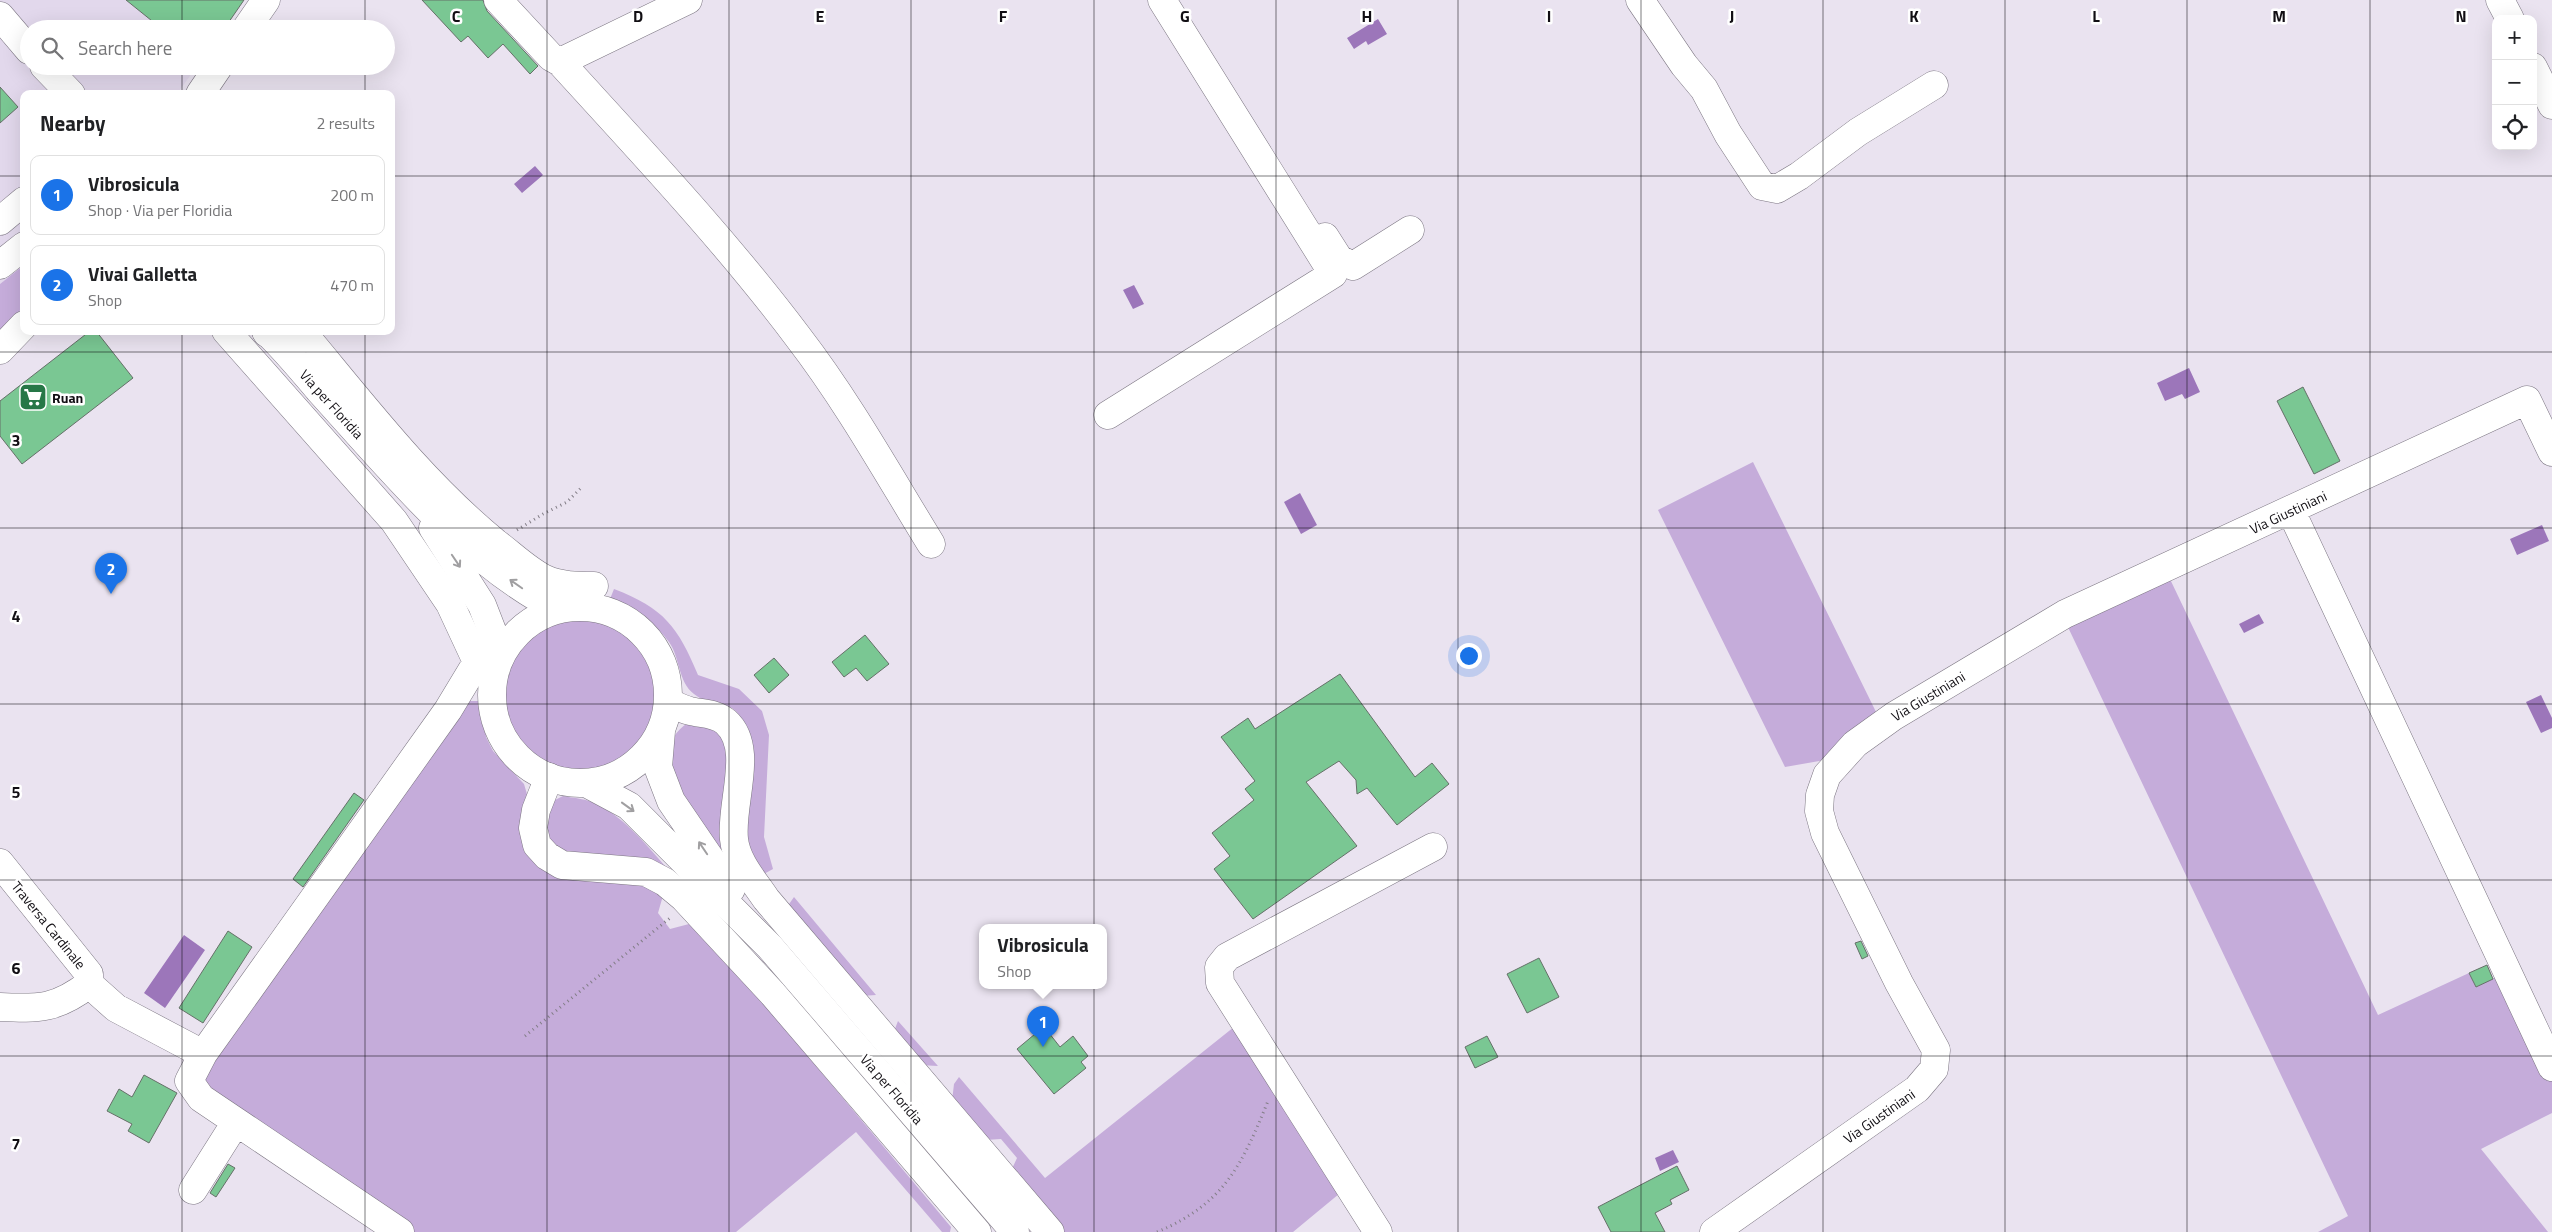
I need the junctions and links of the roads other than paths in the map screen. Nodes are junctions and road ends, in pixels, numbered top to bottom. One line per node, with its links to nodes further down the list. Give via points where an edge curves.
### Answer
1 (266, 0): 10 (street)
2 (498, 0): 12 (street, via 551,57)
3 (688, 0): 12 (street)
4 (1162, 0): 35 (street, via 1333,274)
5 (1179, 0): 24 (street, via 1339,259 1353,266)
6 (1640, 0): 17 (street, via 1704,89 1728,134 1767,189 1777,189 1799,176 1858,132)
7 (2500, 0): 8 (street)
8 (2508, 15)
9 (0, 16): 11 (street)
10 (252, 20)
11 (20, 39)
12 (560, 62): 39 (street, via 729,248 800,338)
13 (45, 75): 18 (street)
14 (53, 75): 19 (street)
15 (213, 75): 20 (street)
16 (2537, 75): 21 (street)
17 (1934, 85)
18 (54, 90)
19 (67, 90)
20 (203, 90)
21 (2552, 105)
22 (20, 204): 23 (street)
23 (0, 221)
24 (1410, 230)
25 (20, 249): 26 (street)
26 (0, 265)
27 (20, 330): 32 (street)
28 (230, 335): 34 (street)
29 (243, 335): 34 (street, via 259,353)
30 (269, 335): 33 (street, Via per Floridia)
31 (276, 335): 40 (street, via 308,339 409,460 447,500 505,549 546,580 571,586)
32 (0, 350)
33 (289, 356): 34 (street); 37 (street, Via per Floridia)
34 (267, 377): 52 (street, via 394,521 450,604 478,662 448,710)
35 (1108, 415)
36 (2552, 452): 38 (street, Via Giustiniani, via 2527,400)
37 (399, 478): 41 (street, one-way to 37, via 500,573); 42 (street, one-way to 42, via 482,605)
38 (2291, 511): 53 (street); 61 (street, Via Giustiniani, via 2065,614 1894,716 1839,760 1827,775 1820,795 1819,811 1824,833 1936,1050 1934,1069 1917,1089)
39 (931, 544)
40 (594, 586)
41 (558, 610): 42 (street, via 525,626); 43 (street, via 586,607 613,613 637,628 659,657 666,675)
42 (501, 654): 45 (street, via 492,683 493,712 504,740 523,763)
43 (668, 702): 44 (street); 59 (street, via 712,714 725,721 734,732 740,743 734,813 738,855 766,899)
44 (661, 731): 46 (street, via 649,751 631,768 610,778); 49 (street, one-way to 44, via 671,801 658,768)
45 (549, 778): 46 (street); 57 (street, via 532,828 537,845 547,856 562,865 646,872 665,882 773,994)
46 (586, 783): 49 (street, one-way to 49, via 629,806)
47 (1433, 847): 60 (street, via 1227,957 1219,967 1220,983)
48 (0, 863): 50 (street, Traversa Cardinale, via 89,974)
49 (770, 946): 58 (street, Via per Floridia)
50 (89, 984): 51 (street, Traversa Cardinale, via 70,999 54,1005); 52 (street, via 116,1008)
51 (0, 1007)
52 (203, 1054): 54 (street, via 189,1081 201,1098)
53 (2552, 1067)
54 (236, 1122): 55 (street); 56 (street)
55 (193, 1190)
56 (400, 1232)
57 (977, 1232)
58 (1015, 1232)
59 (1050, 1232)
60 (1378, 1232)
61 (1714, 1232)

